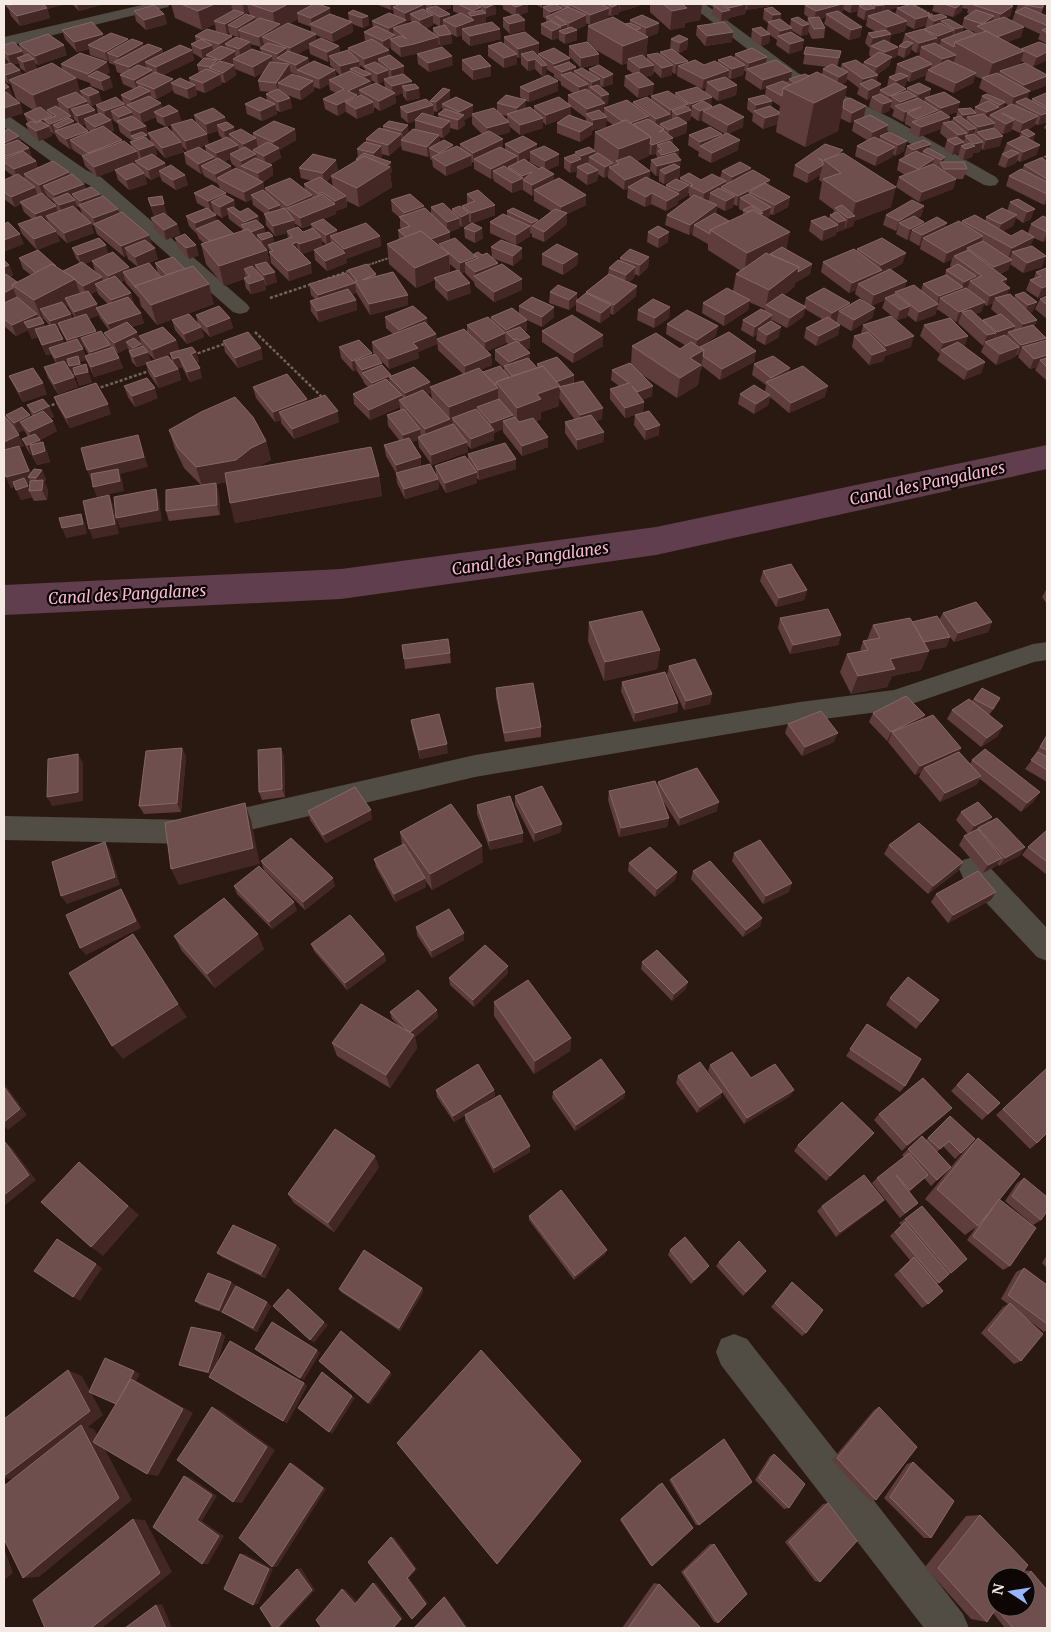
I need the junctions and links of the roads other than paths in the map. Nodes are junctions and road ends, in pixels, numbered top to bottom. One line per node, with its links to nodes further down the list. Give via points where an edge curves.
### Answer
1 (164, 4): 3 (street)
2 (696, 4): 5 (street, via 792,76 887,123)
3 (4, 42)
4 (4, 120): 6 (street, via 80,174 95,181)
5 (990, 181)
6 (241, 314)
7 (1047, 651): 8 (street, via 894,700 800,712 475,766 190,832)
8 (4, 828)
9 (974, 869): 10 (street)
10 (1047, 948)
11 (734, 1352): 12 (street)
12 (949, 1628)

